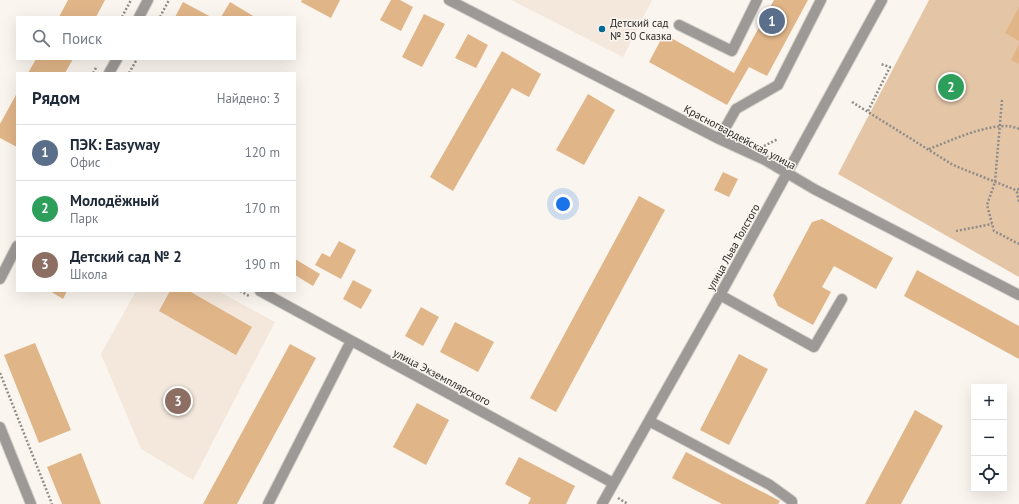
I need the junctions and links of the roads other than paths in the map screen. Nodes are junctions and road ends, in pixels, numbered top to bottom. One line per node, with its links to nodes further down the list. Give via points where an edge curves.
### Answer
1 (148, 0): 6 (street)
2 (449, 0): 10 (street, Красногвардейская улица)
3 (757, 0): 7 (street, via 732,51)
4 (821, 0): 10 (street, via 778,84 736,109)
5 (882, 0): 11 (street, улица Льва Толстого)
6 (140, 16)
7 (679, 25)
8 (116, 60): 9 (street)
9 (110, 72)
10 (719, 139): 11 (street, Красногвардейская улица, via 765,160)
11 (787, 174): 15 (street, улица Льва Толстого); 16 (street, Красногвардейская улица)
12 (16, 248): 13 (street)
13 (0, 279)
14 (262, 292): 18 (street, улица Экземплярского)
15 (720, 295): 17 (street, via 814,347); 19 (street, улица Льва Толстого)
16 (1019, 295)
17 (842, 299)
18 (351, 341): 21 (street, улица Экземплярского); 23 (street)
19 (649, 421): 21 (street, улица Льва Толстого); 25 (street, via 770,485 792,501)
20 (0, 427): 22 (street)
21 (613, 483): 24 (street, улица Льва Толстого)
22 (31, 504)
23 (268, 504)
24 (602, 504)
25 (792, 504)

